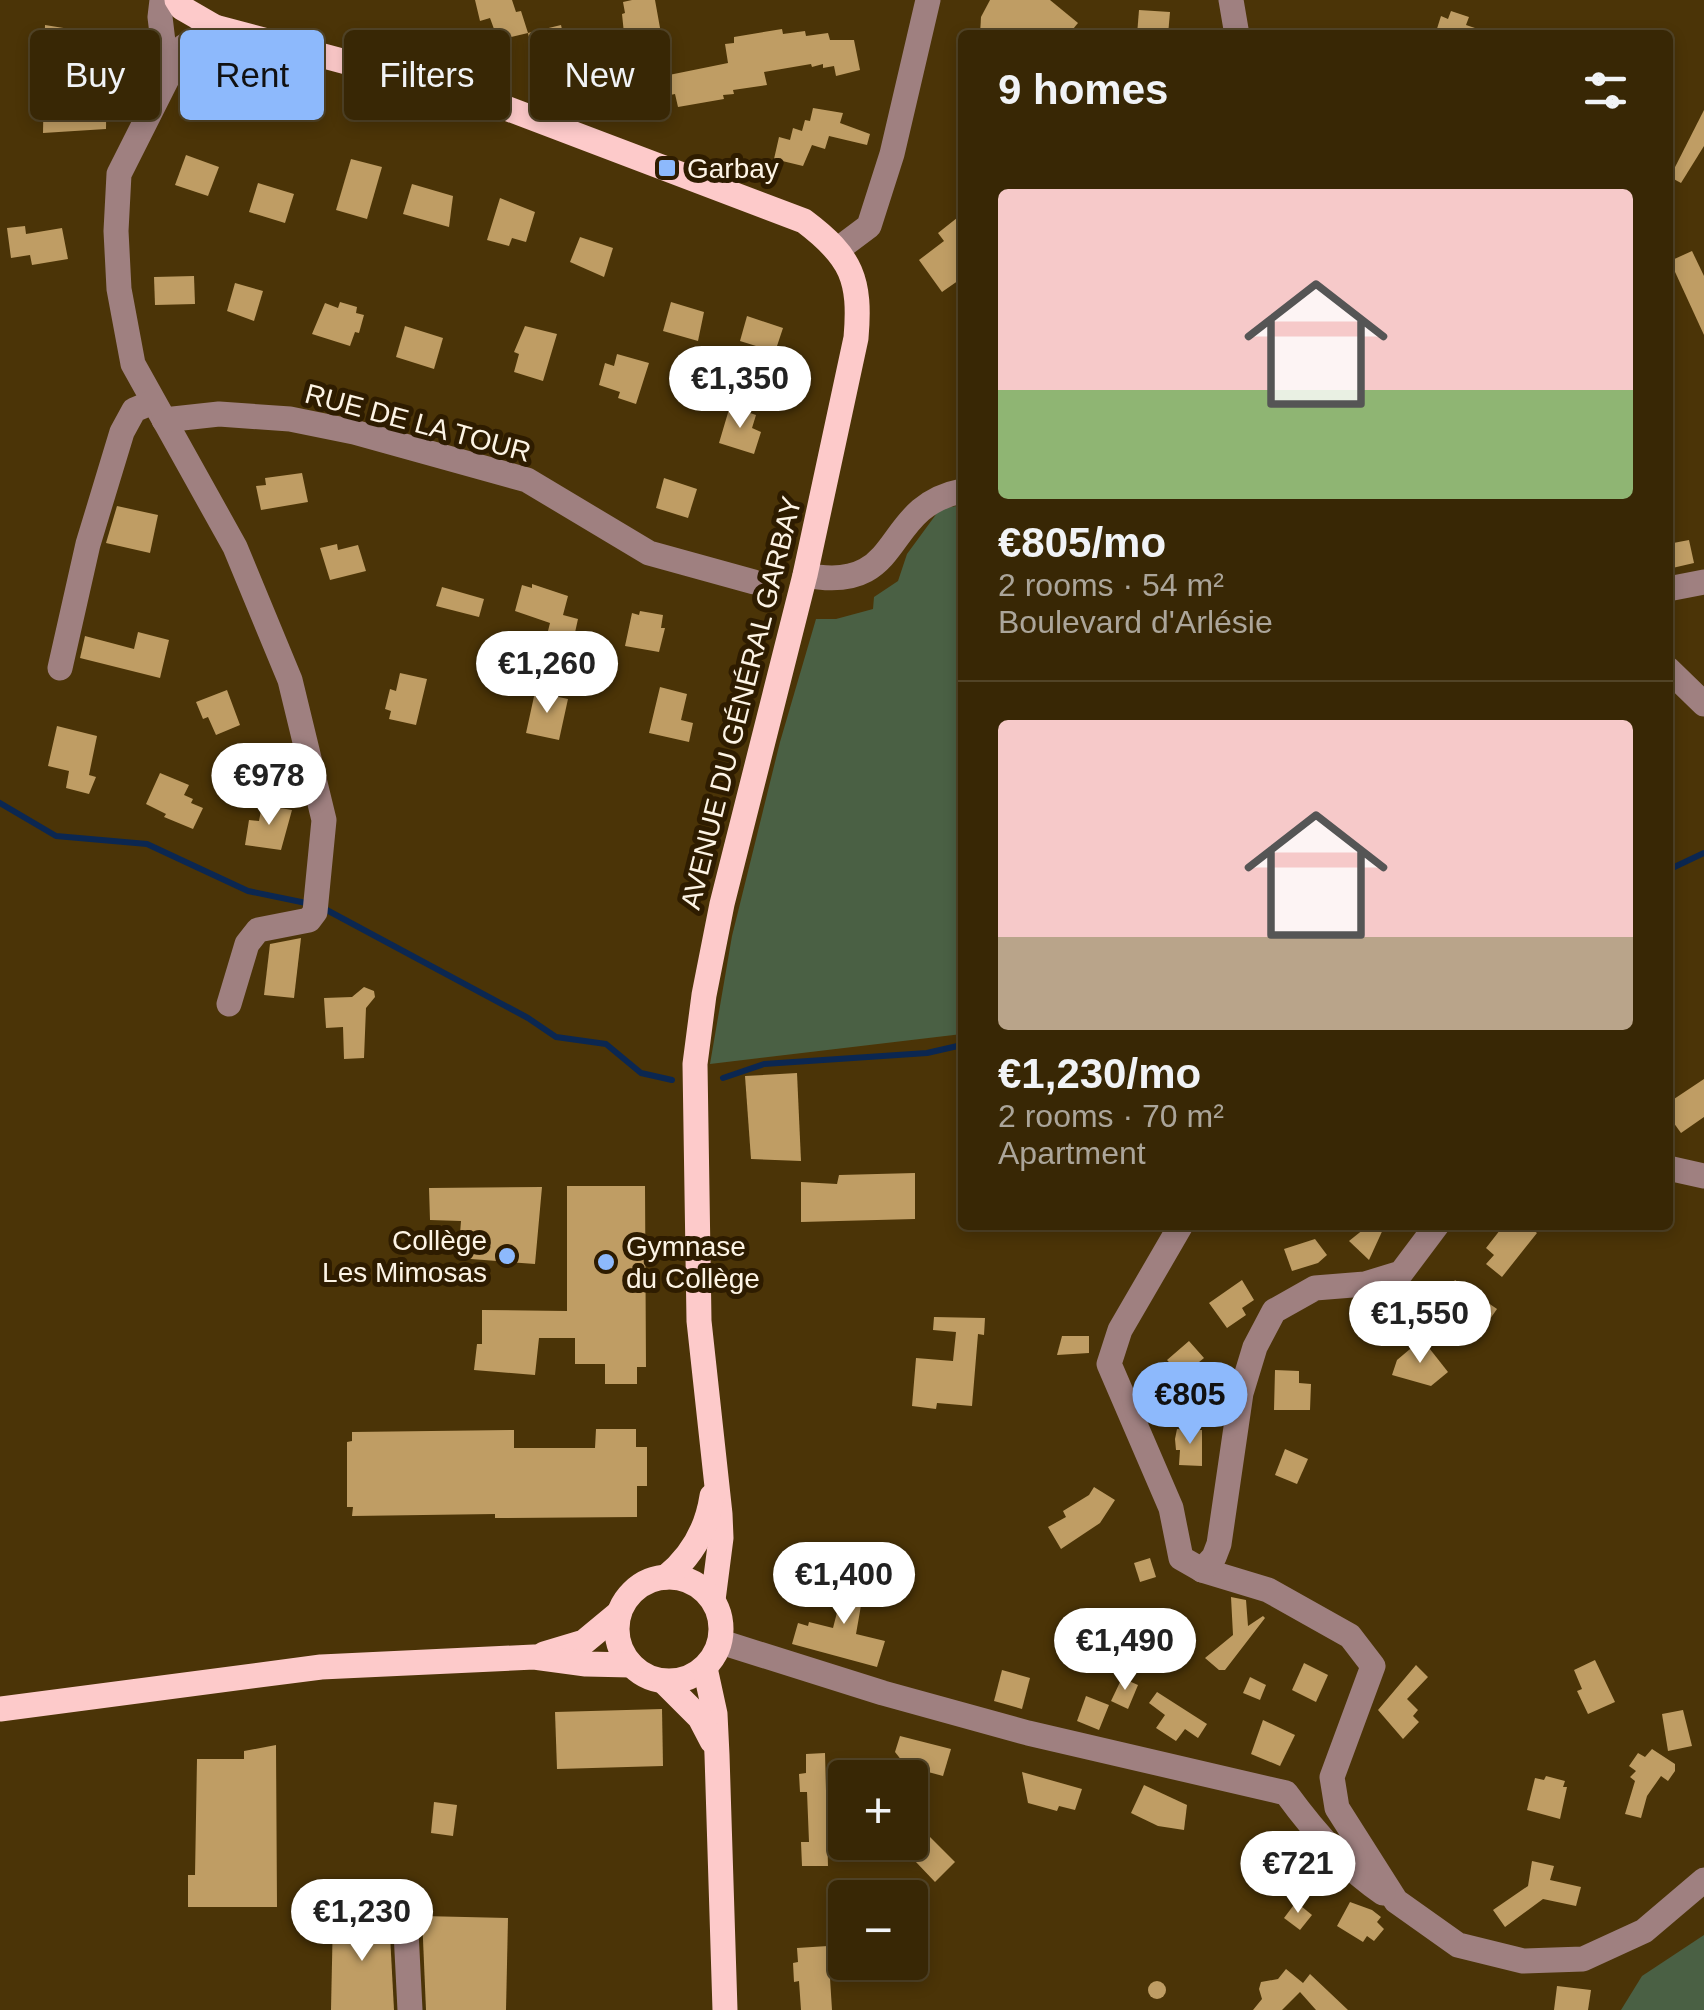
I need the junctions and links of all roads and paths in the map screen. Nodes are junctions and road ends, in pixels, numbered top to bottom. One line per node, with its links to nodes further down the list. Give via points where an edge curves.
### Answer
1 (162, 0): 7 (street)
2 (177, 0): 5 (main road, AVENUE DU GÉNÉRAL GARBAY)
3 (928, 0): 8 (street, via 869,226)
4 (1232, 0): 6 (street)
5 (215, 27): 7 (street, via 183,47); 8 (main road, AVENUE DU GÉNÉRAL GARBAY, via 477,96 804,221)
6 (1236, 30)
7 (167, 75): 9 (street, via 119,174 116,232 133,364)
8 (837, 250): 11 (main road, AVENUE DU GÉNÉRAL GARBAY, via 857,284 856,338)
9 (158, 411): 12 (street, RUE DE LA TOUR, via 290,418 527,480 649,553); 15 (street, via 134,410 122,432); 18 (street, via 235,548 290,680 324,820 309,920 258,930)
10 (958, 492): 11 (street, via 922,507 866,572 826,579)
11 (805, 575): 23 (main road, AVENUE DU GÉNÉRAL GARBAY, via 722,904 695,1064 699,1321)
12 (754, 582)
13 (1704, 582): 14 (street)
14 (1673, 589)
15 (60, 668)
16 (1673, 675): 17 (street)
17 (1704, 704)
18 (229, 1004)
19 (1673, 1169): 20 (street)
20 (1704, 1176)
21 (1178, 1230): 24 (street, via 1120,1330 1109,1364 1171,1508 1181,1558)
22 (1433, 1230): 24 (street, via 1401,1273 1315,1288 1274,1311 1241,1393 1219,1544)
23 (714, 1471): 25 (main road, AVENUE DU GÉNÉRAL GARBAY, via 699,1539); 26 (main road, AVENUE DU GÉNÉRAL GARBAY, via 721,1538)
24 (1202, 1570): 37 (street, via 1268,1590 1350,1636 1373,1666 1332,1778 1338,1808)
25 (666, 1577): 26 (main road, via 684,1579); 27 (main road, via 637,1588)
26 (713, 1600): 28 (main road)
27 (618, 1613): 29 (main road, via 584,1642); 30 (main road, via 620,1650)
28 (720, 1642): 31 (main road); 37 (street, via 1028,1733 1286,1792 1361,1878)
29 (534, 1657): 30 (main road); 33 (main road, via 320,1668)
30 (631, 1666): 32 (main road)
31 (705, 1668): 32 (main road); 34 (main road)
32 (664, 1682): 34 (main road, via 700,1718)
33 (0, 1709)
34 (717, 1754): 39 (main road)
35 (1704, 1880): 37 (street, via 1644,1932 1583,1958 1524,1961 1458,1946)
36 (404, 1892): 38 (street)
37 (1396, 1902)
38 (410, 2010)
39 (726, 2010)

